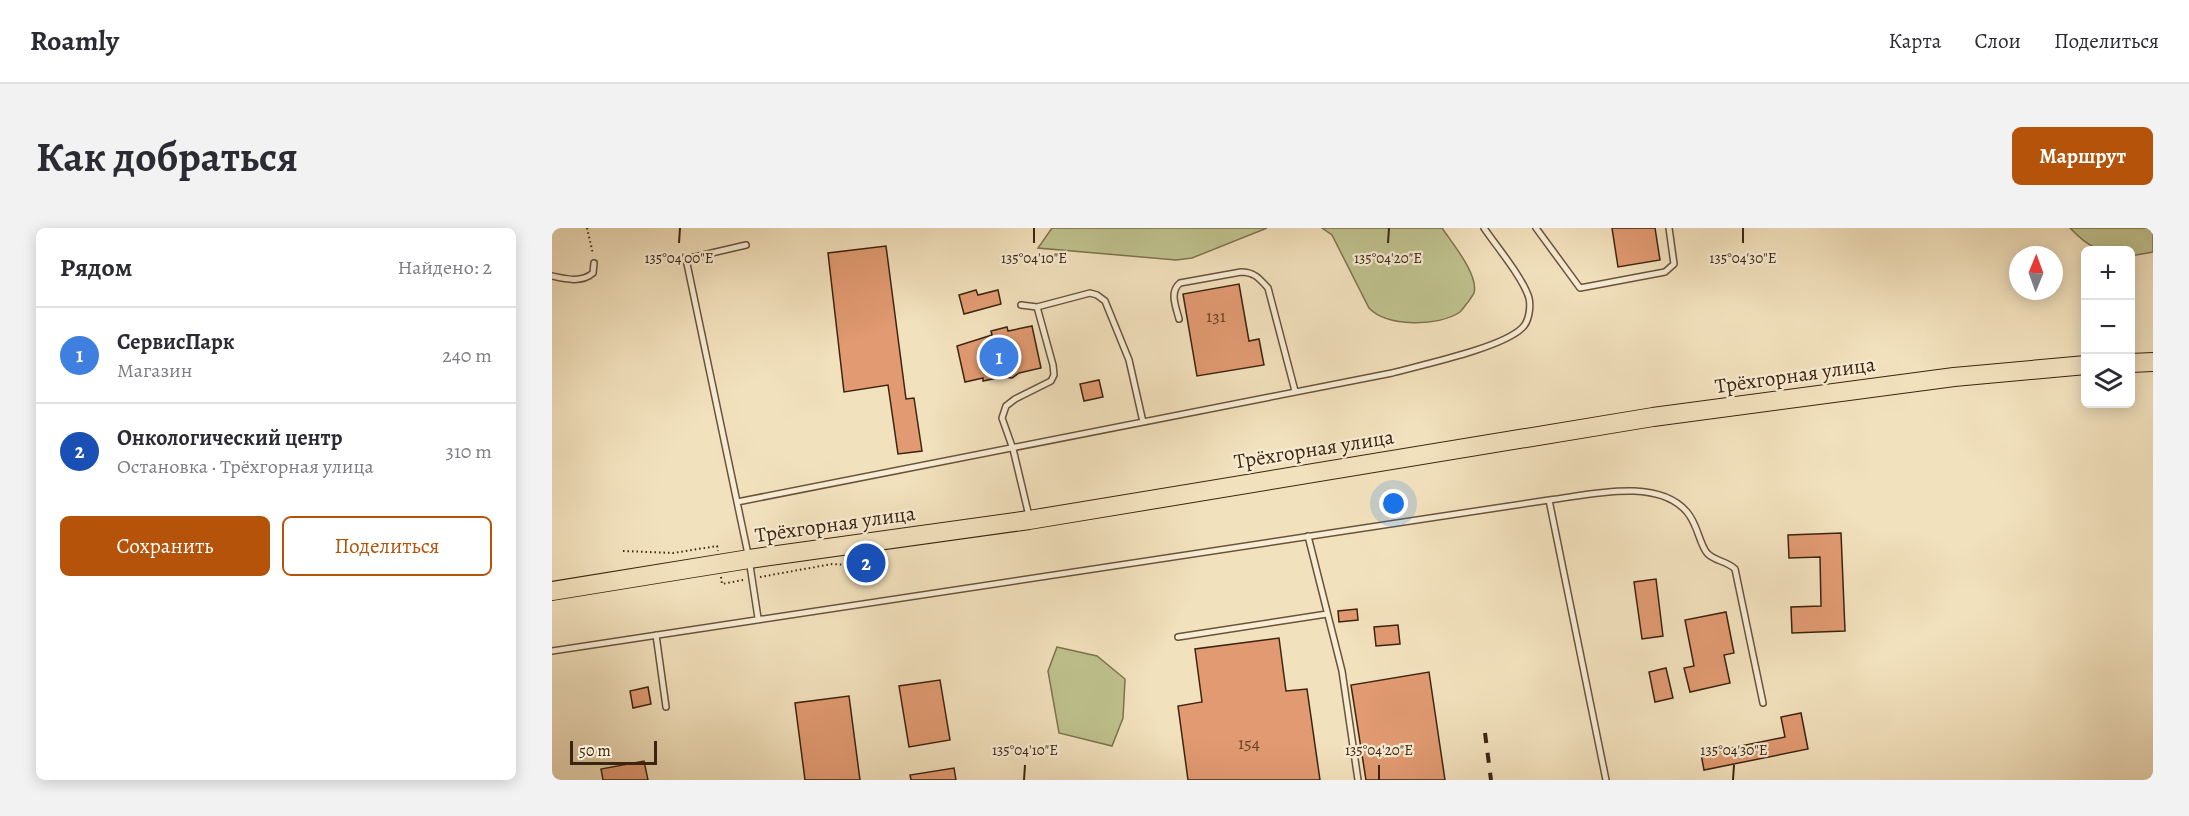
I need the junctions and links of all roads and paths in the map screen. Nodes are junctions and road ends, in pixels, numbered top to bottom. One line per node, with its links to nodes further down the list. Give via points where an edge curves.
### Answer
1 (587, 228): 6 (path)
2 (1484, 228): 14 (lane, via 1529,299 1529,314 1523,327 1494,344 1403,370)
3 (1536, 228): 4 (lane, via 1580,288 1665,272 1674,264)
4 (1669, 228)
5 (746, 245): 18 (lane, via 686,259)
6 (594, 263): 7 (lane, via 593,273 584,279)
7 (552, 276)
8 (1021, 305): 9 (lane)
9 (1036, 307): 15 (lane, via 1090,293 1105,301 1129,360); 16 (lane, via 1054,375 1051,381 1006,406 1002,418)
10 (1179, 320): 14 (lane, via 1173,293 1180,283 1241,272 1256,275 1268,288)
11 (2153, 362): 12 (highway)
12 (2135, 363)
13 (2081, 365): 19 (highway, Трёхгорная улица, via 1954,377 1653,417)
14 (1295, 391): 15 (lane)
15 (1143, 422): 16 (lane)
16 (1013, 449): 18 (lane); 19 (lane)
17 (1550, 500): 20 (lane); 28 (lane, via 1648,491 1665,496 1687,511 1709,556 1734,569); 31 (lane)
18 (737, 502): 21 (lane)
19 (1029, 520): 21 (highway, Трёхгорная улица)
20 (1308, 536): 23 (lane); 24 (lane)
21 (750, 559): 22 (highway, Трёхгорная улица); 24 (lane)
22 (552, 591)
23 (1327, 614): 26 (lane); 30 (lane, via 1342,672)
24 (758, 618): 25 (lane)
25 (656, 636): 27 (lane); 29 (lane)
26 (1178, 637)
27 (552, 651)
28 (1763, 703)
29 (666, 707)
30 (1358, 780)
31 (1606, 780)

